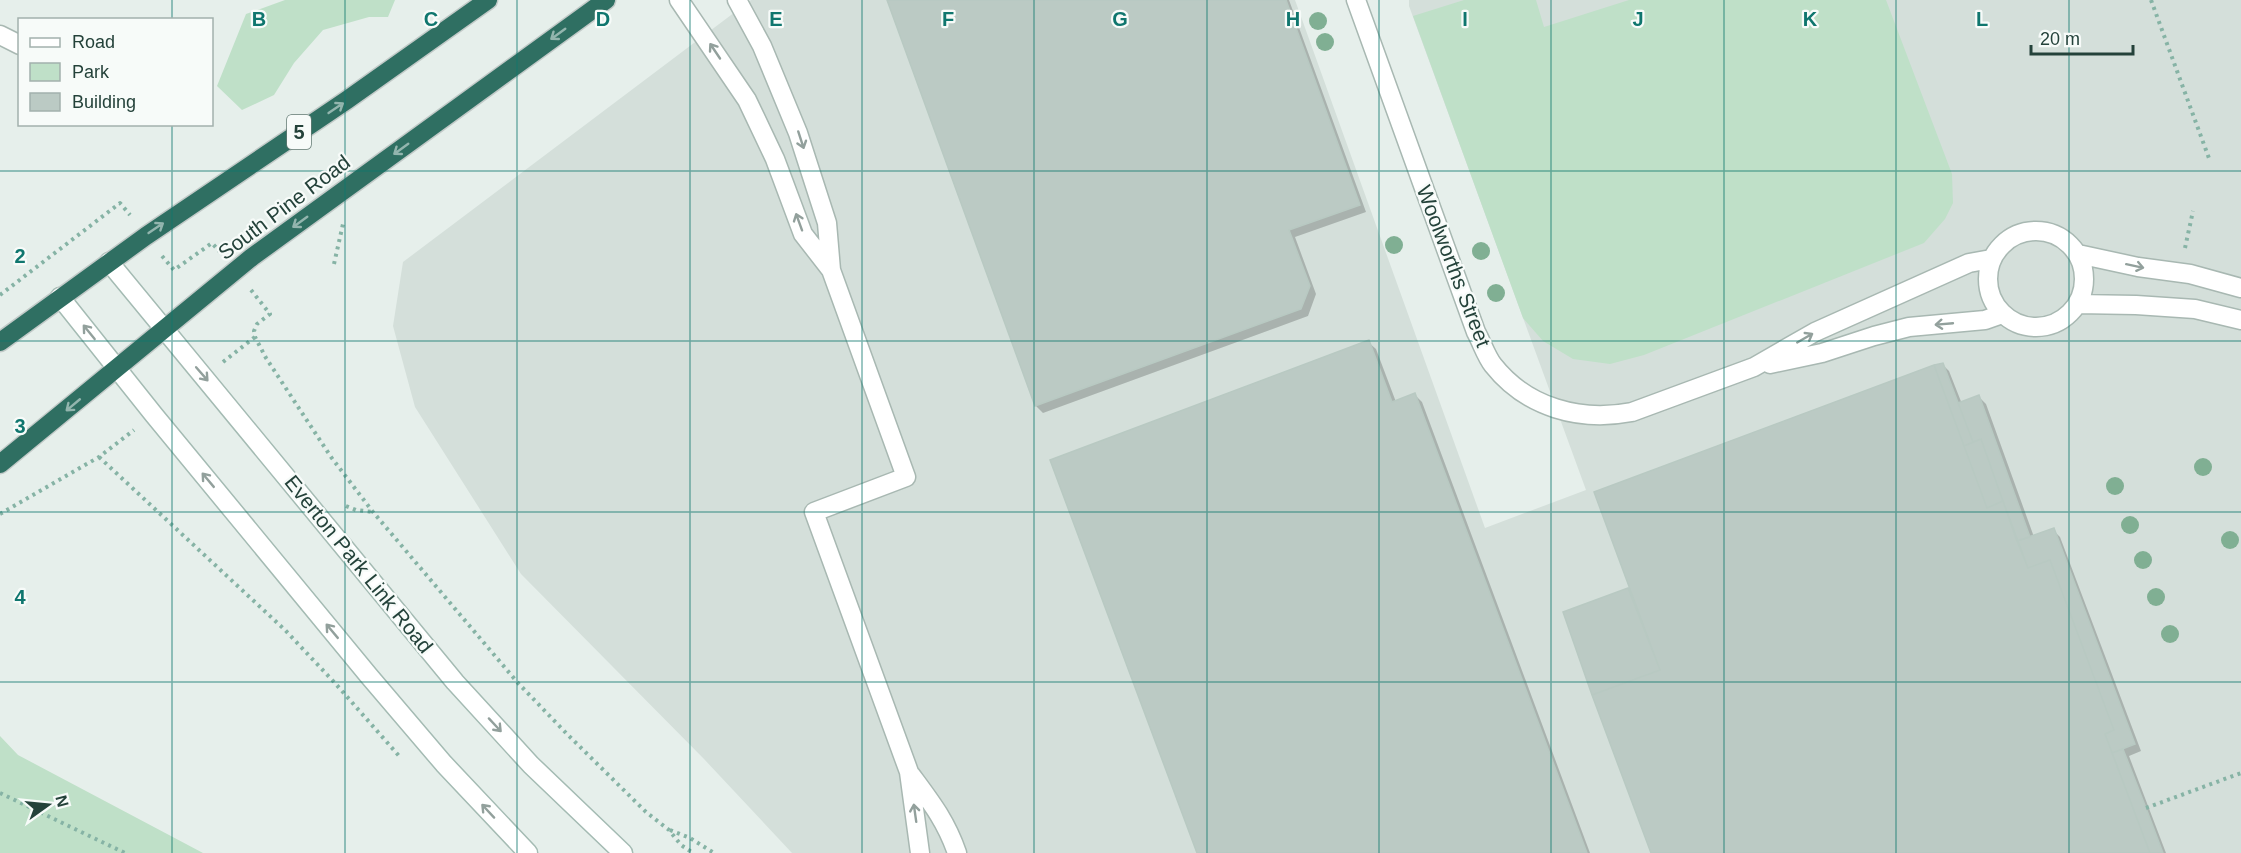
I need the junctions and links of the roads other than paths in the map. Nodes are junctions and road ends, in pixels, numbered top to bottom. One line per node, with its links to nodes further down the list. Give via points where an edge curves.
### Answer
1 (488, 0): 10 (highway, 5, one-way to 1)
2 (606, 0): 17 (highway, South Pine Road, one-way to 17, via 252,257)
3 (679, 0): 11 (street, one-way to 3, via 803,234 775,159 747,100)
4 (737, 0): 11 (street, one-way to 11, via 762,46 798,133 827,223)
5 (1356, 0): 20 (street, Woolworths Street, via 1476,332 1492,364 1513,386 1552,408 1593,416 1615,415)
6 (0, 35): 7 (street)
7 (18, 44)
8 (2078, 254): 9 (street, via 2055,234 2026,231 2001,245); 12 (street, one-way to 12, via 2190,274); 14 (street, via 2084,279)
9 (1991, 260): 15 (street, via 1988,288); 20 (street, Woolworths Street, one-way to 9, via 1815,332 1969,263)
10 (109, 262): 13 (highway, 5); 17 (street, Everton Park Link Road)
11 (831, 270): 22 (street, via 906,477 814,512)
12 (2241, 288)
13 (60, 297): 18 (highway, 5); 19 (street, one-way to 13)
14 (2077, 304): 15 (street, via 2060,322 2046,327 2017,324); 16 (street, via 2195,309)
15 (2002, 314): 20 (street, Woolworths Street, one-way to 20, via 1985,320 1909,327 1822,353)
16 (2241, 320)
17 (164, 330): 19 (highway, South Pine Road); 24 (street, Everton Park Link Road, one-way to 24, via 455,681 531,765)
18 (0, 342)
19 (118, 367): 21 (highway, South Pine Road, one-way to 21); 23 (street, one-way to 19, via 444,764 369,676)
20 (1754, 367)
21 (0, 464)
22 (909, 772): 25 (street, one-way to 22); 26 (street, via 941,815)
23 (528, 853)
24 (623, 853)
25 (920, 853)
26 (957, 853)

